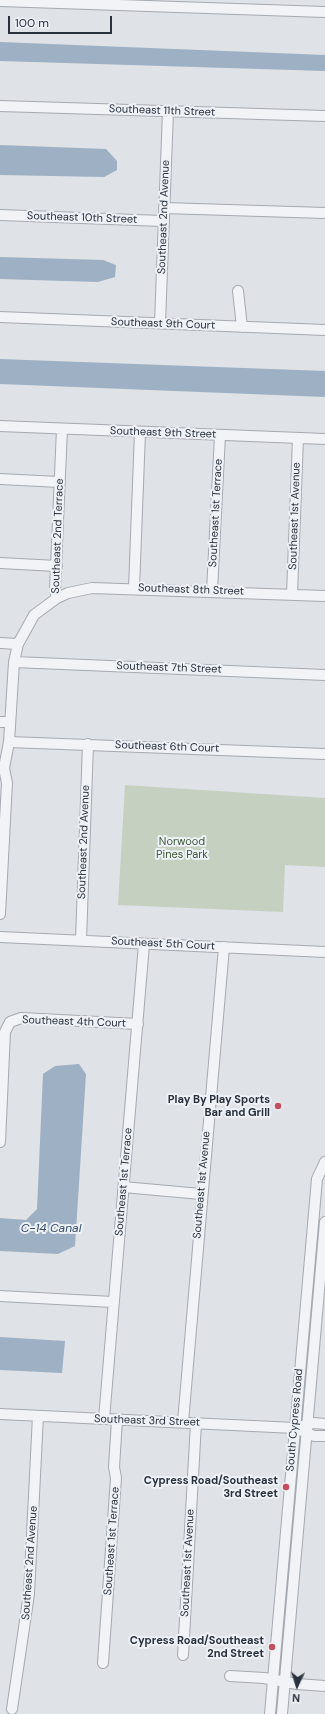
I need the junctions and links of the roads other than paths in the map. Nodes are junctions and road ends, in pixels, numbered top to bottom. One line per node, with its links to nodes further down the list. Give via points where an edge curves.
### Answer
1 (0, 1): 3 (street)
2 (325, 6): 3 (street)
3 (325, 12)
4 (0, 106): 5 (street, Southeast 11th Street)
5 (168, 111): 6 (street, Southeast 11th Street); 7 (street, Southeast 2nd Avenue)
6 (325, 116)
7 (164, 208): 8 (street); 10 (street, Southeast 2nd Avenue)
8 (325, 213)
9 (0, 215): 10 (street, Southeast 10th Street)
10 (163, 221): 13 (street, Southeast 2nd Avenue)
11 (238, 291): 14 (street)
12 (0, 317): 13 (street, Southeast 9th Court)
13 (160, 323): 14 (street, Southeast 9th Court)
14 (242, 327): 15 (street, Southeast 9th Court)
15 (325, 330)
16 (0, 426): 17 (street, Southeast 9th Street)
17 (62, 429): 18 (street, Southeast 9th Street); 23 (street, Southeast 2nd Terrace)
18 (140, 432): 19 (street, Southeast 9th Street); 26 (street)
19 (220, 435): 20 (street, Southeast 9th Street); 27 (street, Southeast 1st Terrace)
20 (298, 438): 21 (street, Southeast 9th Street); 28 (street, Southeast 1st Avenue)
21 (325, 439)
22 (0, 479): 23 (street)
23 (59, 482): 25 (street, Southeast 2nd Terrace)
24 (0, 563): 25 (street)
25 (56, 566): 30 (street, Southeast 2nd Terrace)
26 (134, 588): 27 (street, Southeast 8th Street); 30 (street, Southeast 8th Street, via 92,588)
27 (212, 591): 28 (street, Southeast 8th Street)
28 (292, 594): 29 (street, Southeast 8th Street)
29 (325, 596)
30 (57, 598): 32 (street, Southeast 2nd Terrace, via 34,615)
31 (0, 643): 32 (street)
32 (18, 644): 33 (street, Southeast 2nd Terrace)
33 (14, 662): 34 (street, Southeast 7th Street); 35 (street, Southeast 2nd Terrace)
34 (325, 675)
35 (5, 722): 36 (street, Southeast 2nd Terrace)
36 (9, 742): 37 (street, Southeast 6th Court); 39 (street, Southeast 2nd Terrace)
37 (88, 744): 38 (street, Southeast 6th Court); 42 (street, Southeast 2nd Avenue)
38 (325, 754)
39 (2, 770): 40 (street, Southeast 2nd Terrace, via 7,783)
40 (0, 914)
41 (0, 938): 42 (street, Southeast 5th Court)
42 (81, 940): 43 (street, Southeast 5th Court)
43 (144, 944): 44 (street, Southeast 5th Court); 46 (street, Southeast 1st Terrace)
44 (224, 947): 45 (street, Southeast 5th Court); 50 (street, Southeast 1st Avenue)
45 (325, 952)
46 (138, 1024): 47 (street, Southeast 4th Court, via 21,1018 10,1022 5,1032); 49 (street, Southeast 1st Terrace)
47 (0, 1142)
48 (325, 1162): 61 (street, South Cypress Road, via 317,1179)
49 (123, 1187): 50 (street); 53 (street, Southeast 1st Terrace)
50 (201, 1194): 58 (street, Southeast 1st Avenue)
51 (325, 1222): 62 (street, South Cypress Road)
52 (0, 1296): 53 (street)
53 (113, 1302): 56 (street, Southeast 1st Terrace)
54 (0, 1414): 55 (street, Southeast 3rd Street)
55 (38, 1416): 56 (street, Southeast 3rd Street); 70 (street, Southeast 2nd Avenue, via 29,1594)
56 (104, 1419): 57 (street, Southeast 3rd Street)
57 (117, 1420): 58 (street, Southeast 3rd Street); 65 (street, Southeast 1st Terrace, via 114,1467 116,1478)
58 (183, 1422): 59 (street, Southeast 3rd Street)
59 (196, 1423): 61 (street, Southeast 3rd Street); 64 (street, Southeast 1st Avenue)
60 (325, 1424): 62 (street)
61 (295, 1428): 62 (street); 67 (street, South Cypress Road)
62 (307, 1429): 63 (street, via 314,1436); 68 (street, South Cypress Road)
63 (325, 1436)
64 (183, 1655)
65 (103, 1663)
66 (230, 1676): 67 (street)
67 (272, 1680): 68 (street); 71 (street, South Cypress Road)
68 (284, 1682): 69 (street); 72 (street, South Cypress Road)
69 (325, 1686)
70 (12, 1709)
71 (270, 1714)
72 (282, 1714)

